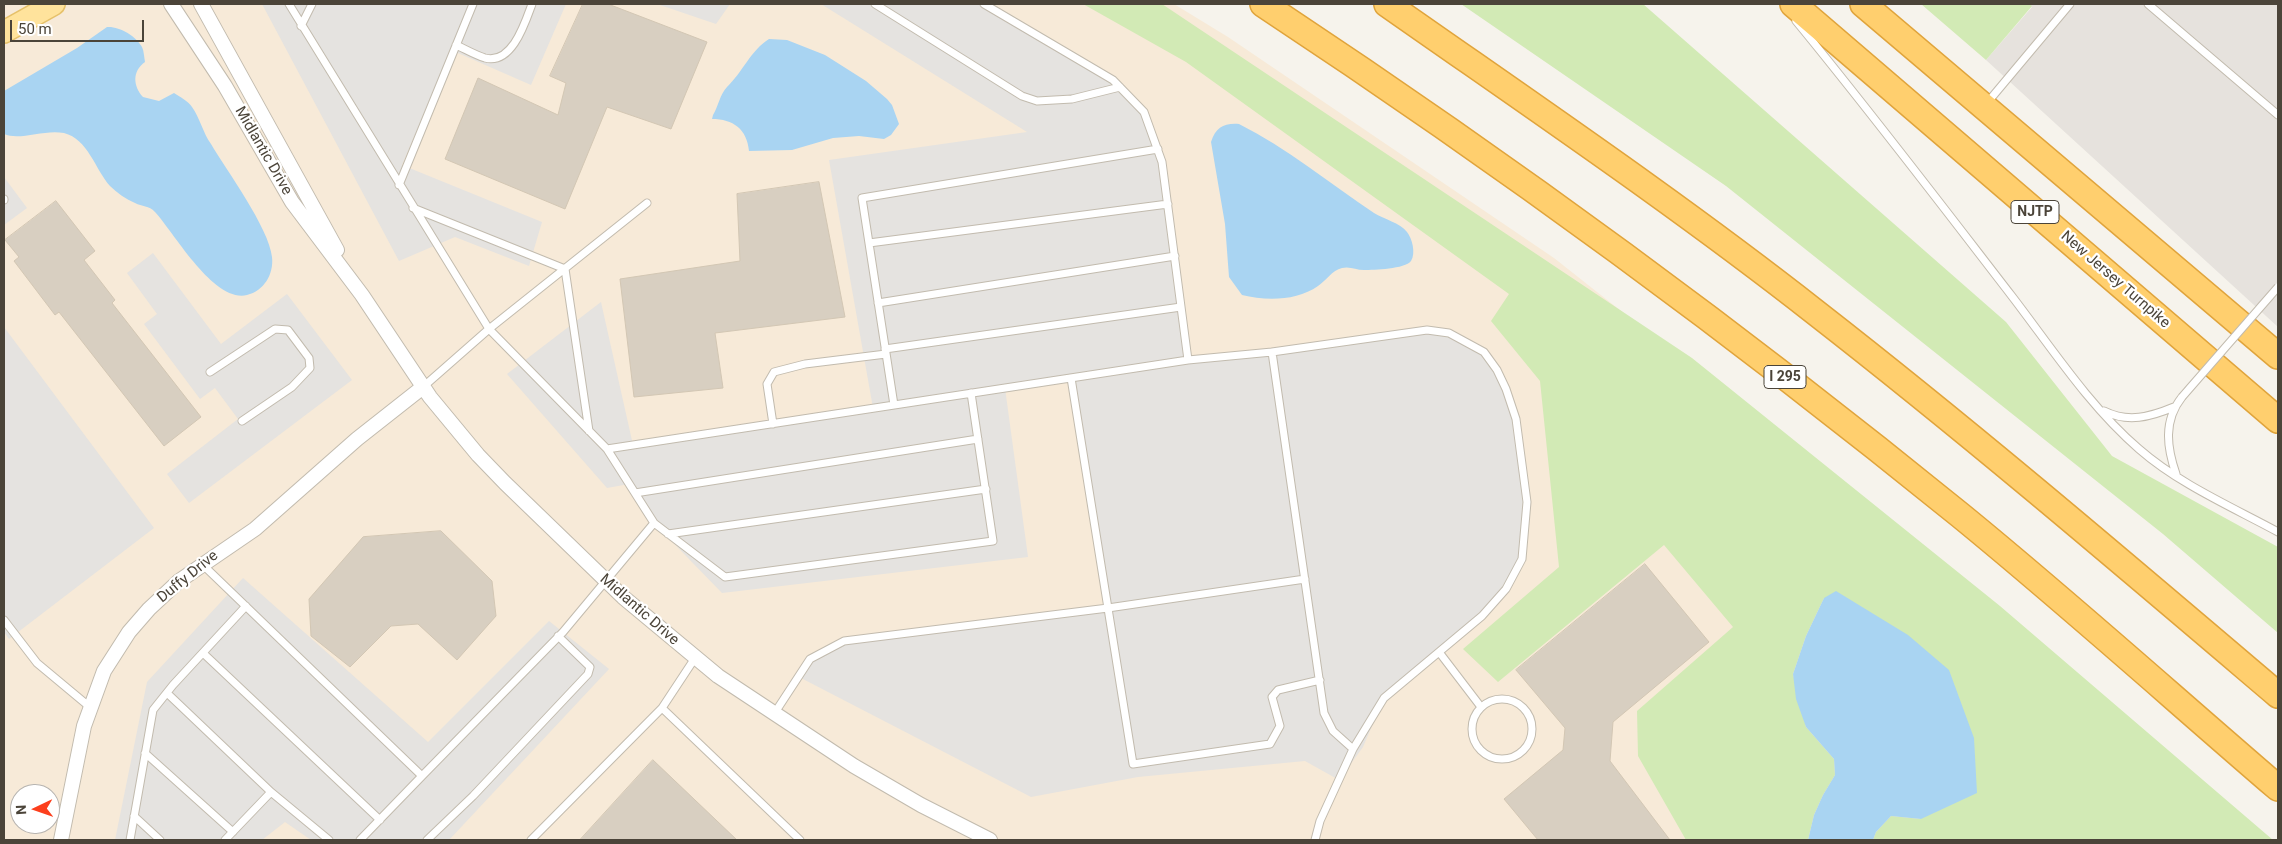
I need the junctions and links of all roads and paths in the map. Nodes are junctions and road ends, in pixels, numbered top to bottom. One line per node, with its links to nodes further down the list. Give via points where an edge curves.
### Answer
1 (54, 4): 17 (main road)
2 (171, 4): 31 (street, Midlantic Drive, via 225,86 292,202)
3 (201, 4): 31 (street, Midlantic Drive)
4 (289, 4): 16 (lane)
5 (312, 4): 16 (lane)
6 (473, 4): 18 (lane)
7 (532, 4): 18 (lane, via 520,37 501,57 487,58)
8 (875, 4): 19 (lane, via 1022,96 1037,101 1072,99)
9 (984, 4): 19 (lane, via 1113,80)
10 (1263, 4): 78 (highway, I 295, via 1498,163 1734,337 1963,518)
11 (1387, 4): 70 (highway, via 1641,181 1813,310 1981,443)
12 (1863, 4): 20 (highway)
13 (2070, 4): 20 (lane)
14 (2148, 4): 21 (lane)
15 (1790, 8): 45 (lane); 46 (highway, New Jersey Turnpike / NJTP)
16 (301, 26): 23 (lane)
17 (4, 32)
18 (456, 45): 23 (lane)
19 (1120, 88): 22 (lane, via 1144,112)
20 (1985, 105): 37 (highway)
21 (2278, 115)
22 (1158, 149): 25 (lane); 27 (lane, via 862,198)
23 (399, 185): 26 (lane)
24 (647, 203): 29 (lane)
25 (1168, 204): 27 (lane); 28 (lane)
26 (413, 207): 29 (lane); 34 (lane)
27 (869, 244): 32 (lane)
28 (1175, 256): 32 (lane); 33 (lane)
29 (564, 269): 34 (lane); 49 (lane)
30 (2278, 287): 44 (lane, bridge)
31 (362, 295): 41 (street, Midlantic Drive)
32 (878, 303): 35 (lane)
33 (1181, 307): 35 (lane); 38 (lane)
34 (489, 329): 41 (lane); 49 (lane)
35 (886, 351): 43 (lane); 48 (lane, via 774,372 768,384)
36 (1272, 352): 38 (lane); 59 (lane); 65 (lane, via 1428,330 1449,333 1484,352 1497,370 1516,419 1519,437 1527,502 1522,559 1506,589 1482,616)
37 (2278, 356)
38 (1188, 360): 40 (lane)
39 (210, 372): 47 (lane, via 275,329 288,330 308,358 310,368 292,387)
40 (1071, 378): 42 (lane); 62 (lane)
41 (423, 387): 58 (street, Duffy Drive, via 357,438 256,529); 60 (street, Midlantic Drive, via 478,455)
42 (971, 393): 43 (lane); 50 (lane)
43 (894, 405): 48 (lane)
44 (2174, 407): 45 (lane, via 2144,418 2118,417); 52 (lane, via 2168,441)
45 (2101, 410): 52 (lane, via 2139,449)
46 (2278, 420)
47 (242, 421)
48 (773, 424): 51 (lane)
49 (589, 431): 51 (lane)
50 (978, 438): 53 (lane); 54 (lane)
51 (607, 449): 54 (lane)
52 (2176, 475): 56 (lane)
53 (986, 490): 57 (lane); 57 (lane, via 994,541 725,576)
54 (635, 493): 55 (lane)
55 (654, 523): 57 (lane); 60 (lane)
56 (2278, 532)
57 (668, 534)
58 (202, 564): 61 (lane); 72 (street, Duffy Drive, via 150,608 129,632 104,671)
59 (1305, 579): 62 (lane); 68 (lane)
60 (605, 580): 64 (lane); 67 (street, Midlantic Drive)
61 (246, 606): 66 (lane); 77 (lane)
62 (1108, 608): 68 (lane, via 1133,764 1270,744 1280,726 1272,697 1278,690); 74 (lane, via 844,641 810,659)
63 (4, 620): 72 (lane, via 37,662)
64 (558, 636): 77 (lane); 89 (lane, via 590,667 588,674)
65 (1439, 652): 71 (lane); 75 (lane, via 1384,698)
66 (203, 653): 69 (lane); 81 (lane)
67 (695, 658): 73 (lane); 74 (street, Midlantic Drive)
68 (1320, 680): 75 (lane, via 1326,721 1336,735)
69 (167, 693): 76 (lane, via 153,710); 79 (lane)
70 (2278, 695)
71 (1482, 707): 71 (lane, via 1472,724 1475,743 1481,751 1498,759 1518,755 1531,734 1526,711 1510,700 1500,699)
72 (91, 708): 83 (street, Duffy Drive, via 84,726)
73 (662, 708): 90 (lane); 91 (lane)
74 (774, 714): 92 (street, Midlantic Drive, via 888,786)
75 (1353, 749): 93 (lane, via 1320,821)
76 (145, 753): 80 (lane); 82 (lane)
77 (422, 776): 81 (lane)
78 (2278, 788)
79 (271, 792): 82 (lane); 87 (lane)
80 (134, 816): 84 (lane); 85 (lane)
81 (380, 820): 88 (lane)
82 (233, 832): 86 (lane)
83 (61, 840)
84 (130, 840)
85 (160, 840)
86 (225, 840)
87 (329, 840)
88 (360, 840)
89 (427, 840)
90 (531, 840)
91 (800, 840)
92 (990, 840)
93 (1315, 840)

